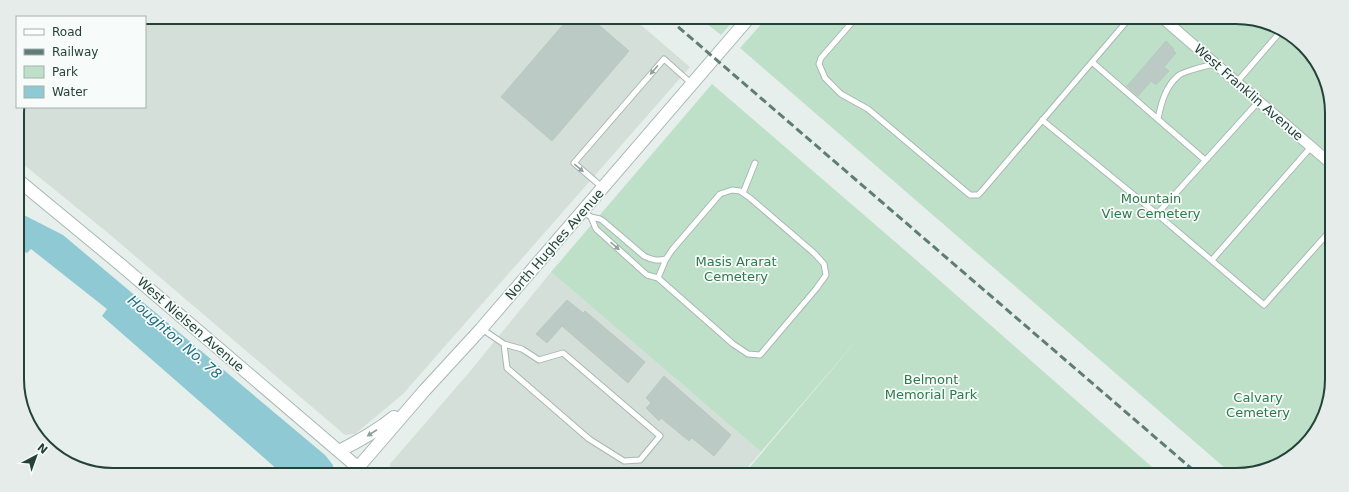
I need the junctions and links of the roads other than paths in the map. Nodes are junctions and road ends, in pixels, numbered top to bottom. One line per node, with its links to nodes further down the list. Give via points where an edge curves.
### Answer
1 (744, 24): 9 (street, North Hughes Avenue)
2 (851, 24): 12 (lane, via 819,64 825,78 841,94 868,109 970,195 978,195 981,192)
3 (1124, 24): 6 (lane)
4 (1169, 24): 7 (street, West Franklin Avenue)
5 (1278, 35): 8 (lane)
6 (1092, 62): 11 (lane); 12 (lane)
7 (1215, 63): 8 (street, West Franklin Avenue); 11 (lane, via 1179,75 1162,99)
8 (1237, 82): 10 (street, West Franklin Avenue)
9 (692, 84): 18 (street, North Hughes Avenue); 18 (lane, one-way to 18, via 664,59 574,164)
10 (1258, 101): 13 (street, West Franklin Avenue); 15 (lane)
11 (1158, 119): 15 (lane)
12 (1042, 120): 21 (lane)
13 (1312, 147): 14 (street, West Franklin Avenue); 24 (lane)
14 (1325, 159)
15 (1205, 160): 21 (lane)
16 (755, 163): 19 (lane)
17 (24, 185): 29 (street, West Nielsen Avenue)
18 (602, 188): 20 (street, North Hughes Avenue)
19 (743, 194): 23 (lane, via 732,190 720,194); 25 (lane, via 814,253 824,264 826,275 760,355 748,354 733,344)
20 (586, 214): 23 (lane, via 603,221 651,260); 25 (lane, one-way to 25, via 596,229 647,275); 26 (street, North Hughes Avenue)
21 (1156, 214): 24 (lane)
22 (1325, 236): 24 (lane, via 1264,305)
23 (666, 259): 25 (lane)
24 (1212, 260)
25 (658, 278)
26 (481, 328): 27 (lane); 28 (street, North Hughes Avenue)
27 (504, 344): 27 (lane, via 522,349 539,360 563,353 660,436 640,460 624,461 589,439 507,368)
28 (424, 391): 29 (street, one-way to 29, via 382,427 364,439); 31 (street, North Hughes Avenue)
29 (339, 450): 30 (street, West Nielsen Avenue)
30 (357, 468)
31 (361, 468)

